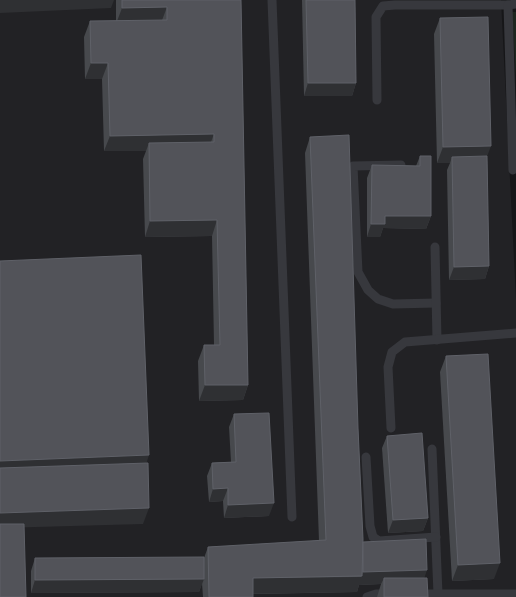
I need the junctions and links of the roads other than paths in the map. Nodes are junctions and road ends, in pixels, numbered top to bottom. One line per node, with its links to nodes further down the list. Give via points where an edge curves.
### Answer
1 (272, 0): 14 (lane)
2 (512, 4): 3 (lane, via 382,6 376,17); 4 (lane)
3 (377, 100)
4 (513, 101): 6 (lane)
5 (401, 165): 8 (lane, via 353,166 358,272 368,290 378,300 393,304)
6 (513, 170)
7 (434, 247): 8 (lane)
8 (436, 303): 10 (lane)
9 (516, 333): 10 (lane)
10 (437, 340): 11 (lane, via 405,342 392,352 388,367)
11 (391, 428)
12 (432, 449): 15 (lane)
13 (366, 457): 15 (lane, via 370,526 373,536 379,541)
14 (292, 517)
15 (436, 537): 16 (lane)
16 (438, 594): 17 (lane); 18 (lane, via 376,594)
17 (516, 594)
18 (367, 597)

